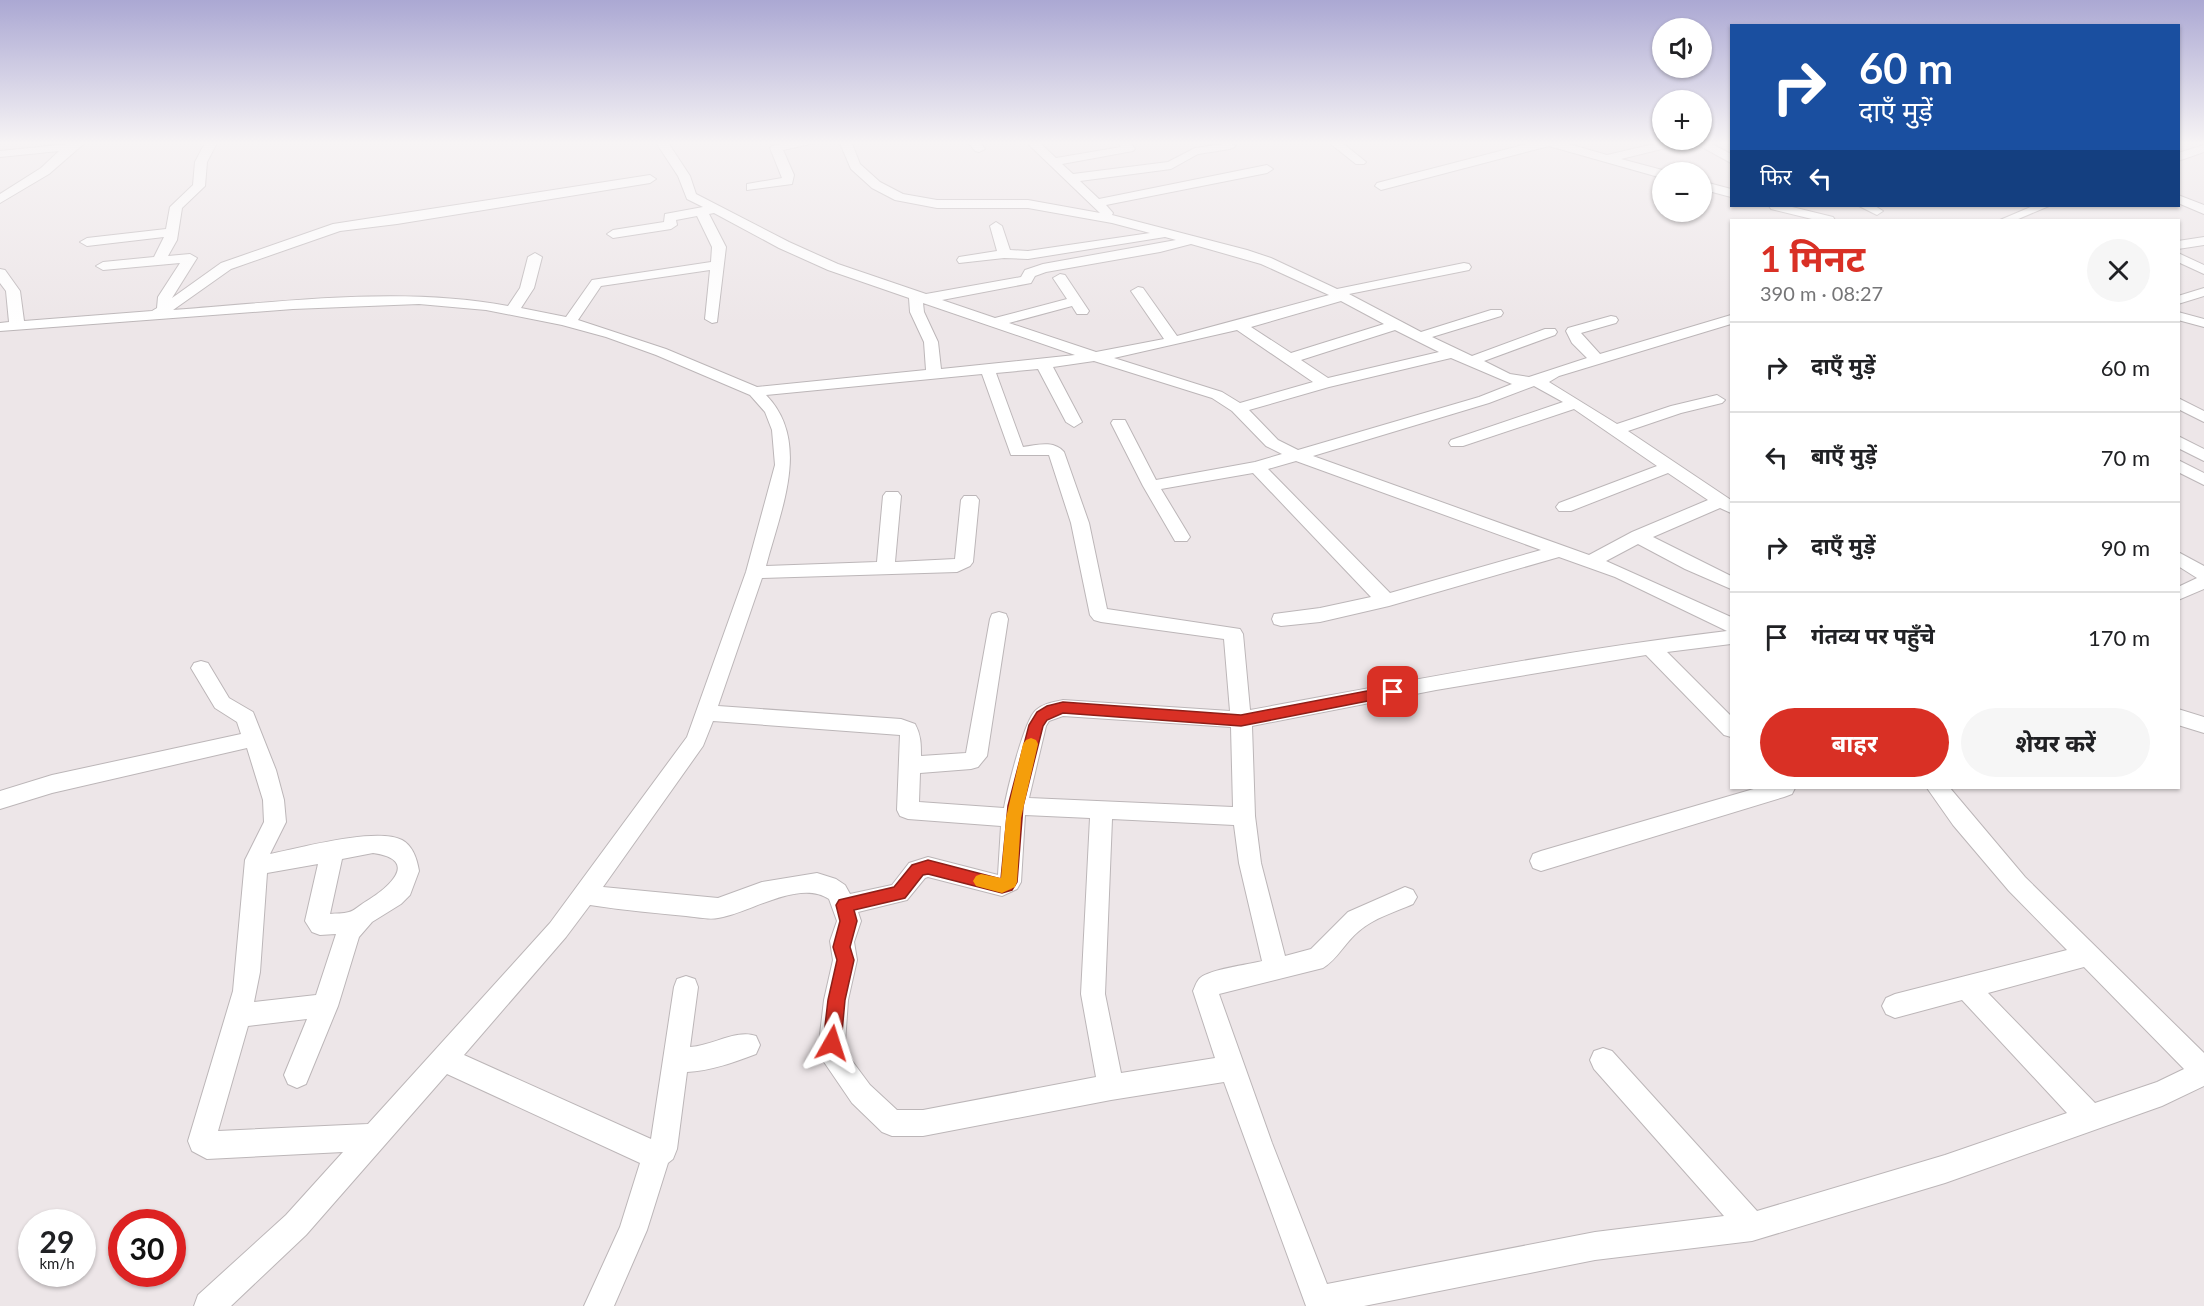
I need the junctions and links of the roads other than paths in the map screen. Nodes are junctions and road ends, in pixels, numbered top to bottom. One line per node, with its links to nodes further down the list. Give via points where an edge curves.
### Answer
1 (182, 202): 16 (street, via 176,207)
2 (508, 202): 40 (street, via 338,227 226,266)
3 (698, 202): 11 (street)
4 (926, 202): 12 (street, via 1028,204)
5 (1102, 202): 7 (street)
6 (2185, 202): 10 (street)
7 (1098, 203): 12 (street)
8 (1779, 207): 13 (street)
9 (2040, 207): 14 (street)
10 (2204, 210)
11 (708, 211): 17 (street, via 669,217 671,225); 28 (street, via 719,247); 37 (street, via 832,267)
12 (1113, 219): 18 (street)
13 (1826, 219)
14 (2009, 219)
15 (996, 226): 23 (street)
16 (171, 232): 21 (street); 26 (street)
17 (613, 234)
18 (1168, 234): 19 (street); 23 (street, via 1028,255)
19 (1189, 240): 36 (street, via 1266,261); 37 (street, via 1043,268 1030,273 1026,280)
20 (2204, 241): 22 (street)
21 (87, 242)
22 (2180, 245)
23 (1004, 254): 27 (street)
24 (535, 257): 39 (street, via 527,288)
25 (2180, 258): 31 (street)
26 (159, 260): 29 (street); 40 (street, via 191,259)
27 (964, 260)
28 (718, 265): 43 (street); 47 (street, via 597,283)
29 (103, 266)
30 (1464, 267): 36 (street)
31 (2204, 270)
32 (0, 273): 51 (street, via 13,291)
33 (1060, 278): 46 (street, via 1079,307)
34 (1138, 291): 54 (street)
35 (2204, 292): 38 (street)
36 (1339, 294): 49 (street); 50 (street)
37 (921, 297): 46 (street); 62 (street, via 917,312 931,342)
38 (2180, 299)
39 (512, 311): 40 (street, via 394,300); 47 (street)
40 (159, 313): 51 (street)
41 (1496, 313): 53 (street)
42 (2180, 317): 48 (street)
43 (712, 319)
44 (1730, 319): 58 (street)
45 (1611, 320): 58 (street, via 1574,331 1577,340)
46 (995, 322): 56 (street)
47 (569, 323): 65 (street, via 661,352)
48 (2204, 323)
49 (1239, 325): 54 (street); 57 (street)
50 (1395, 325): 53 (street); 57 (street)
51 (9, 327)
52 (1550, 332): 59 (street)
53 (1418, 337): 55 (street)
54 (1173, 341): 56 (street)
55 (1452, 353): 59 (street); 64 (street)
56 (1095, 357): 60 (street); 69 (street, via 1217,395)
57 (1288, 359): 64 (street)
58 (1597, 360): 63 (street)
59 (1471, 362): 63 (street, via 1500,375)
60 (1043, 363): 61 (street); 71 (street)
61 (987, 368): 62 (street); 106 (street, via 1017,452 1056,452 1080,523 1099,612 1104,616 1233,634)
62 (934, 372): 65 (street)
63 (1534, 382): 67 (street); 76 (street)
64 (1325, 383): 69 (street)
65 (755, 393): 93 (street, via 775,416 783,465)
66 (1717, 400): 73 (street)
67 (1576, 403): 73 (street); 75 (street)
68 (2180, 404): 70 (street)
69 (1238, 408): 76 (street, via 1272,443)
70 (2200, 411)
71 (1074, 422)
72 (1119, 423): 82 (street)
73 (1614, 430): 80 (street)
74 (2180, 442): 77 (street)
75 (1457, 443)
76 (1298, 456): 79 (street); 89 (street)
77 (2204, 456)
78 (2180, 466): 81 (street)
79 (1257, 467): 82 (street); 98 (street)
80 (1669, 467): 85 (street); 86 (street)
81 (2204, 480)
82 (1151, 486): 88 (street)
83 (892, 496): 92 (street)
84 (970, 500): 92 (street, via 964,562 957,566)
85 (1726, 505): 87 (street)
86 (1565, 507)
87 (1638, 536): 91 (street); 96 (street)
88 (1181, 537)
89 (1560, 551): 91 (street); 98 (street, via 1389,600)
90 (2180, 559): 94 (street)
91 (1590, 562): 101 (street, via 1621,573)
92 (885, 568): 93 (street)
93 (755, 572): 104 (street)
94 (2204, 574)
95 (2204, 582): 97 (street)
96 (1730, 584)
97 (2180, 593)
98 (1383, 598): 100 (street, via 1376,603 1320,615)
99 (999, 618): 110 (street, via 974,759)
100 (1281, 619)
101 (1729, 636): 102 (street)
102 (1650, 647): 106 (street); 108 (street)
103 (201, 668): 109 (street, via 222,703 246,717)
104 (706, 713): 110 (street, via 901,727 908,730 911,738); 120 (street, via 696,741)
105 (2180, 718): 107 (street)
106 (1241, 720): 115 (street, via 1052,710 1036,725); 116 (street)
107 (2204, 725)
108 (1730, 728)
109 (253, 739): 113 (street, via 52,784); 119 (street, via 272,793 276,822)
110 (910, 765): 115 (street, via 908,810)
111 (1781, 789): 118 (street)
112 (1939, 789): 124 (street, via 2017,884)
113 (0, 800)
114 (1101, 811): 115 (street); 116 (street); 138 (street, via 1093,994)
115 (1014, 812): 122 (street, via 1006,885 928,867 917,870 899,893)
116 (1244, 816): 125 (street, via 1250,863)
117 (332, 851): 119 (street); 123 (street, via 317,921 320,925); 123 (street, via 384,844 395,847 406,862 408,872 402,888)
118 (1541, 861)
119 (255, 866): 130 (street, via 248,972)
120 (584, 894): 122 (street, via 718,908 762,892 817,883 837,892); 132 (street, via 558,930)
121 (1405, 897): 125 (street, via 1356,920 1321,957)
122 (844, 905): 138 (street, via 849,921 842,940 845,960 836,1000 832,1043 835,1059 861,1094 892,1123 923,1123)
123 (356, 922): 128 (street, via 349,932)
124 (2088, 955): 127 (street); 136 (street)
125 (1276, 969): 135 (street, via 1205,989)
126 (686, 987): 133 (street)
127 (1966, 987): 129 (street); 139 (street)
128 (325, 1006): 130 (street); 137 (street)
129 (1895, 1006)
130 (238, 1015): 140 (street, via 202,1136 204,1144)
131 (747, 1045): 133 (street, via 699,1059)
132 (444, 1059): 140 (street); 141 (street)
133 (675, 1060): 141 (street, via 663,1149)
134 (1603, 1060): 142 (street)
135 (1233, 1068): 138 (street); 143 (street)
136 (2204, 1072): 139 (street)
137 (297, 1075)
138 (1112, 1087)
139 (2090, 1118): 142 (street, via 1945,1169)
140 (374, 1137): 144 (street, via 296,1225)
141 (657, 1154): 145 (street, via 633,1230)
142 (1752, 1227): 143 (street, via 1595,1246)
143 (1320, 1303)
144 (209, 1306)
145 (599, 1306)

